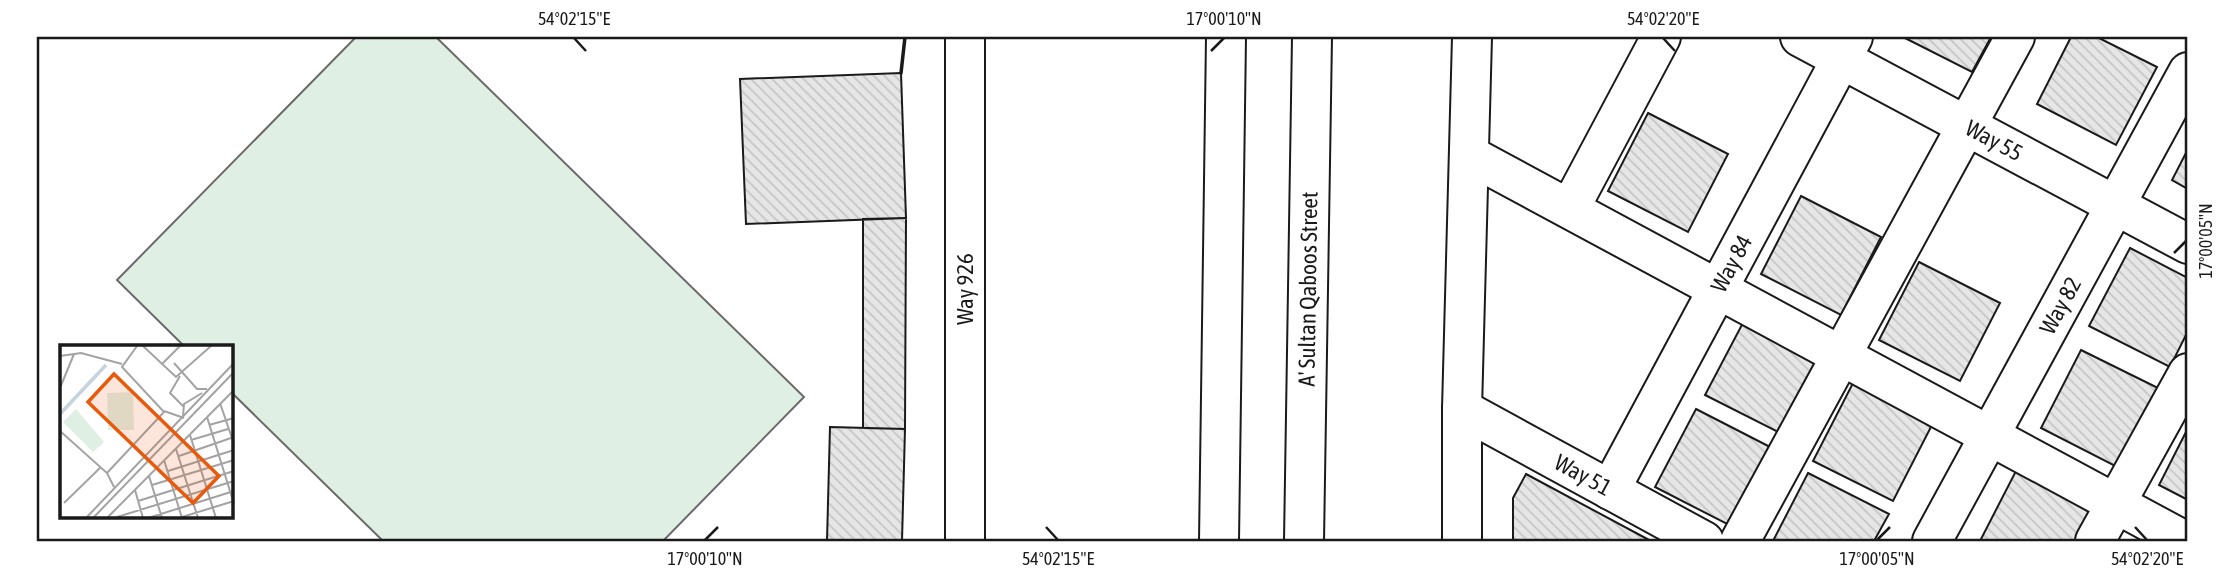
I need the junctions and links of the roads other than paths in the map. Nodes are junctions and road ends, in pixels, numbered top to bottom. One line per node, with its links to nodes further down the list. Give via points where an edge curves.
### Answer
1 (965, 37): 22 (main road, Way 926)
2 (1226, 37): 23 (main road)
3 (1312, 37): 24 (main road, A' Sultan Qaboos Street)
4 (1472, 37): 11 (main road)
5 (1661, 37): 13 (main road)
6 (1800, 37): 8 (main road, Way 55)
7 (2015, 37): 10 (main road)
8 (1847, 48): 10 (main road, Way 55); 15 (main road, Way 84)
9 (2188, 72): 12 (main road, Way 82)
10 (1966, 126): 12 (main road, Way 55); 16 (main road)
11 (1471, 156): 13 (main road); 18 (main road)
12 (2115, 205): 14 (main road, Way 55); 19 (main road, Way 82)
13 (1570, 208): 15 (main road)
14 (2188, 244)
15 (1719, 288): 16 (main road); 20 (main road, Way 84)
16 (1841, 355): 19 (main road); 27 (main road)
17 (2188, 373): 21 (main road)
18 (1462, 409): 20 (main road, Way 51); 25 (main road)
19 (1989, 435): 21 (main road); 28 (main road, Way 82)
20 (1610, 490): 26 (main road, Way 51)
21 (2116, 504): 29 (main road); 30 (main road)
22 (965, 541)
23 (1219, 541)
24 (1304, 541)
25 (1462, 541)
26 (1704, 541)
27 (1740, 541)
28 (1932, 541)
29 (2095, 541)
30 (2185, 541)

